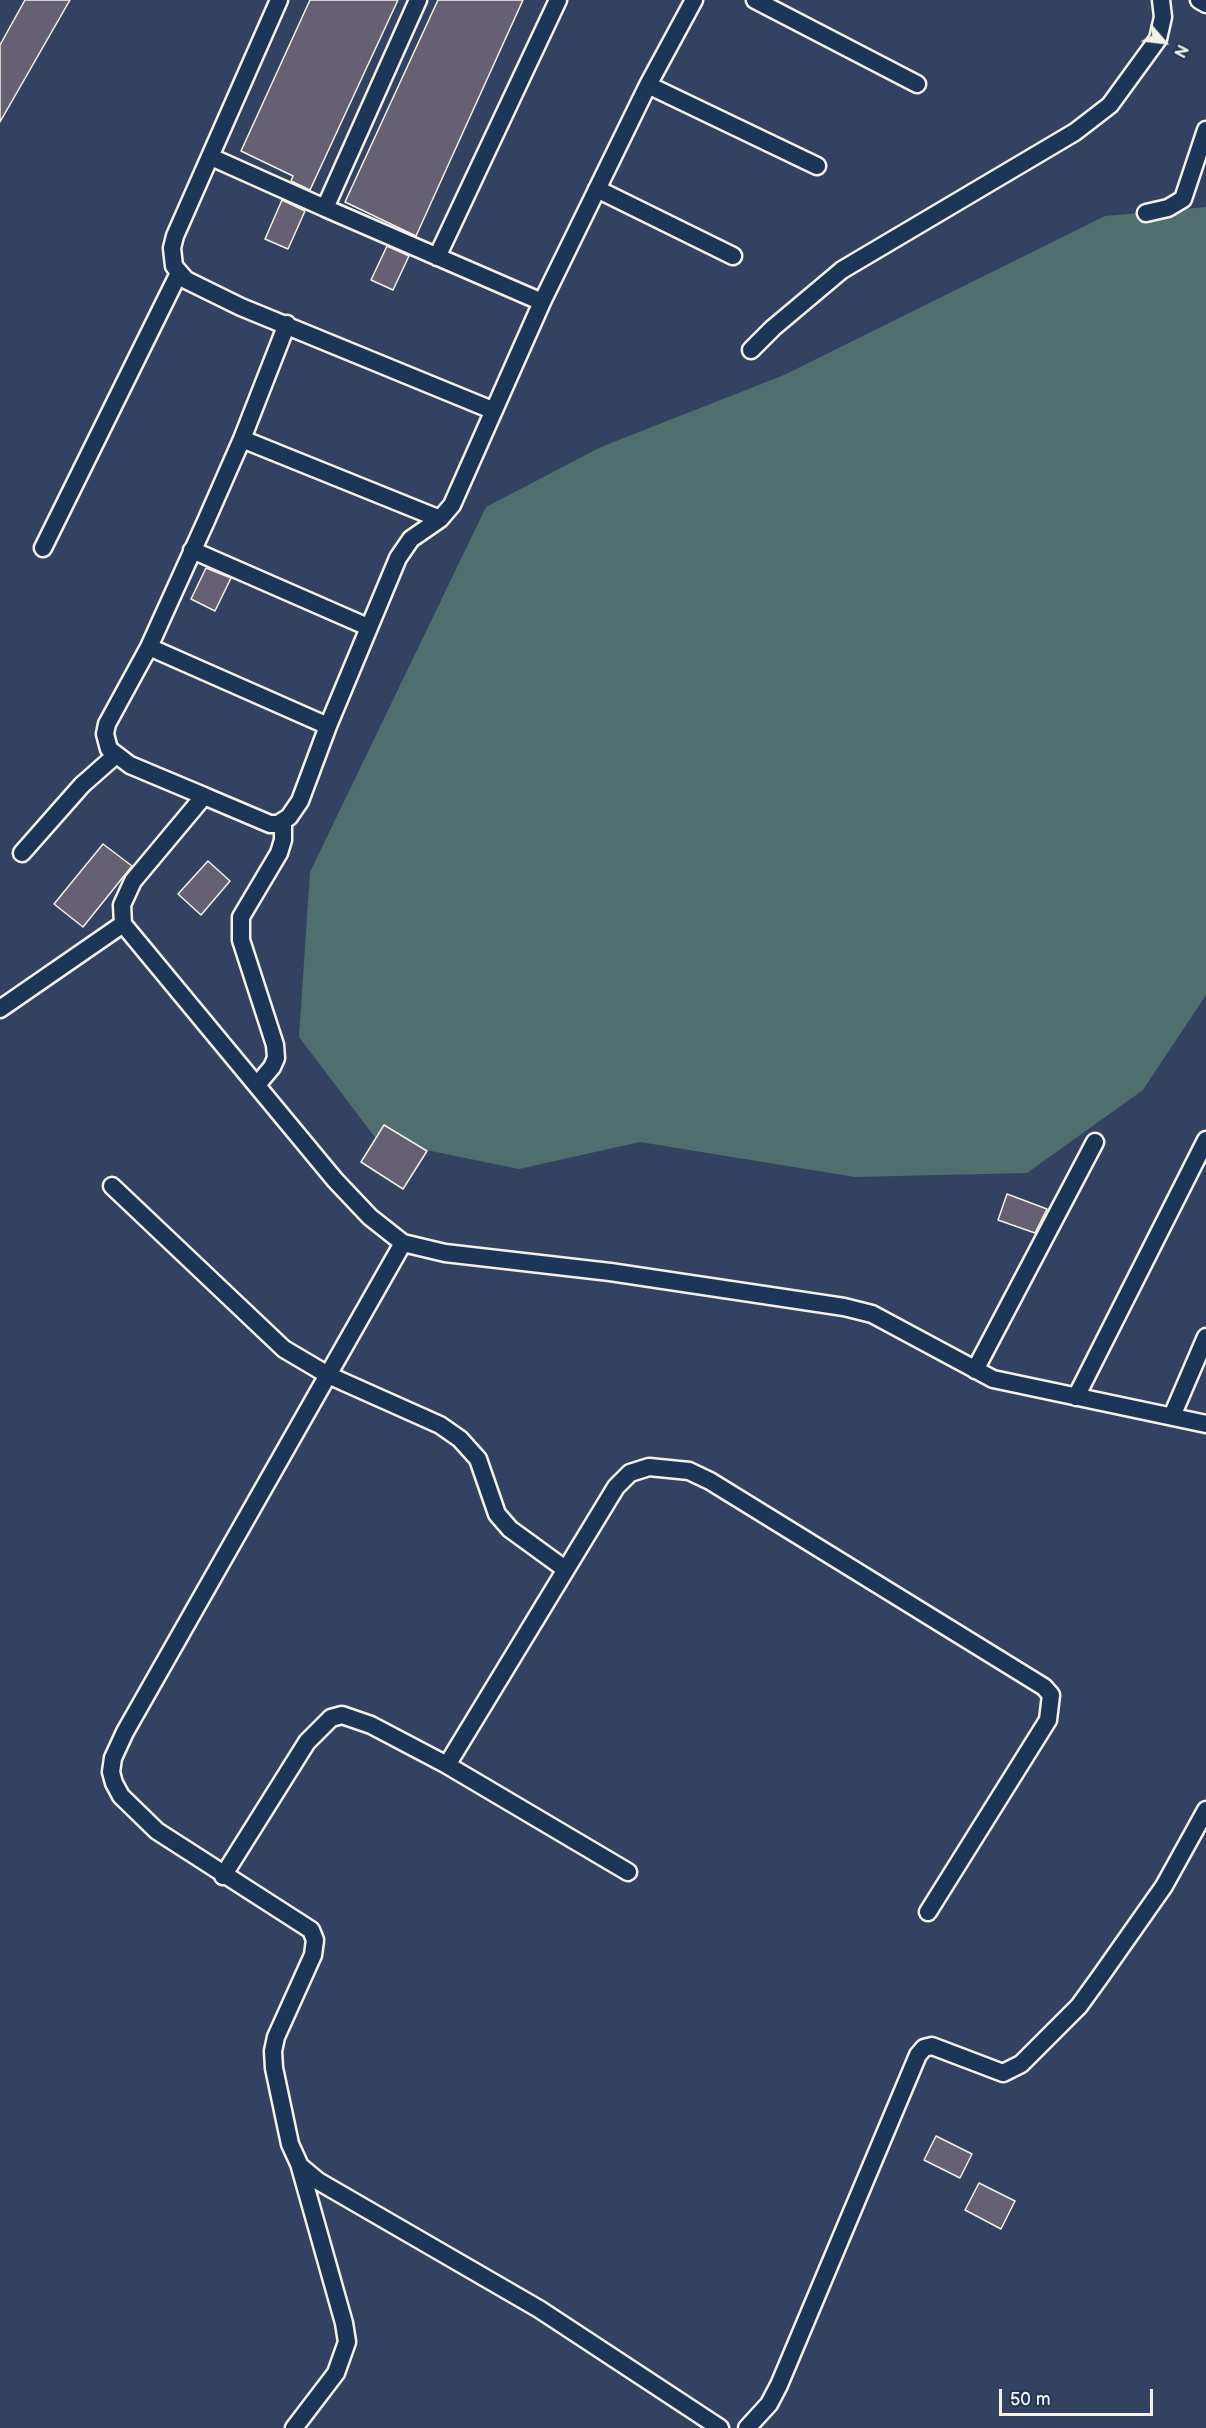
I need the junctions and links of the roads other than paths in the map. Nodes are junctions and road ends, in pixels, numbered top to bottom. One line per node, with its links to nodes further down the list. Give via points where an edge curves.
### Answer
1 (279, 0): 12 (street)
2 (418, 0): 15 (street)
3 (558, 0): 17 (street)
4 (694, 0): 10 (street)
5 (755, 0): 9 (street)
6 (1161, 0): 22 (street, via 1163,17 1158,39 1110,105 1075,132 842,270)
7 (1199, 0): 8 (street)
8 (1206, 4)
9 (917, 84)
10 (648, 85): 13 (street); 14 (street)
11 (1206, 130): 16 (street, via 1183,199 1168,208)
12 (211, 157): 15 (street); 19 (street, via 175,236 171,260)
13 (816, 166)
14 (597, 189): 18 (street); 20 (street)
15 (325, 208): 17 (street)
16 (1146, 213)
17 (437, 256): 20 (street)
18 (733, 256)
19 (179, 273): 21 (street, via 232,302); 26 (street)
20 (542, 302): 23 (street)
21 (286, 324): 23 (street); 24 (street)
22 (751, 350)
23 (492, 410): 25 (street, via 458,494)
24 (242, 439): 25 (street); 27 (street)
25 (440, 519): 28 (street, via 404,546)
26 (44, 548)
27 (192, 550): 28 (street); 29 (street)
28 (368, 627): 30 (street)
29 (149, 647): 30 (street); 31 (street, via 107,723 105,741)
30 (328, 726): 33 (street, via 300,801)
31 (116, 755): 32 (street, via 130,765); 34 (street, via 82,785)
32 (204, 796): 33 (street, via 264,823); 35 (street, via 133,881 122,905)
33 (283, 822): 37 (street, via 279,853 241,917 241,940 275,1045 273,1067)
34 (22, 853)
35 (123, 924): 36 (street); 37 (street)
36 (0, 1009)
37 (256, 1085): 41 (street, via 342,1187 383,1229)
38 (1206, 1140): 45 (street)
39 (1095, 1142): 43 (street)
40 (112, 1186): 44 (street, via 284,1349)
41 (403, 1243): 43 (street, via 445,1253 610,1272 844,1307 872,1314); 44 (street)
42 (1206, 1337): 46 (street)
43 (975, 1370): 45 (street, via 1001,1382)
44 (328, 1375): 48 (street, via 440,1425 460,1439 478,1459 497,1514 510,1529); 52 (street, via 113,1758 114,1783 133,1810)
45 (1076, 1397): 46 (street)
46 (1172, 1416): 47 (street)
47 (1206, 1424)
48 (565, 1569): 49 (street); 53 (street, via 616,1487 630,1473 649,1467 689,1471 710,1480 1044,1687 1051,1695 1048,1720)
49 (447, 1765): 51 (street); 52 (street, via 355,1718 331,1718 307,1742)
50 (1206, 1810): 57 (street, via 1164,1886 1079,2006 1022,2064 1003,2073 932,2046 918,2055 779,2385 769,2404)
51 (628, 1872)
52 (223, 1876): 54 (street, via 303,1923 315,1940 313,1955 273,2050 290,2144)
53 (928, 1912)
54 (300, 2166): 55 (street, via 346,2342 336,2373); 56 (street, via 318,2181 539,2309)
55 (294, 2428)
56 (720, 2428)
57 (747, 2428)

